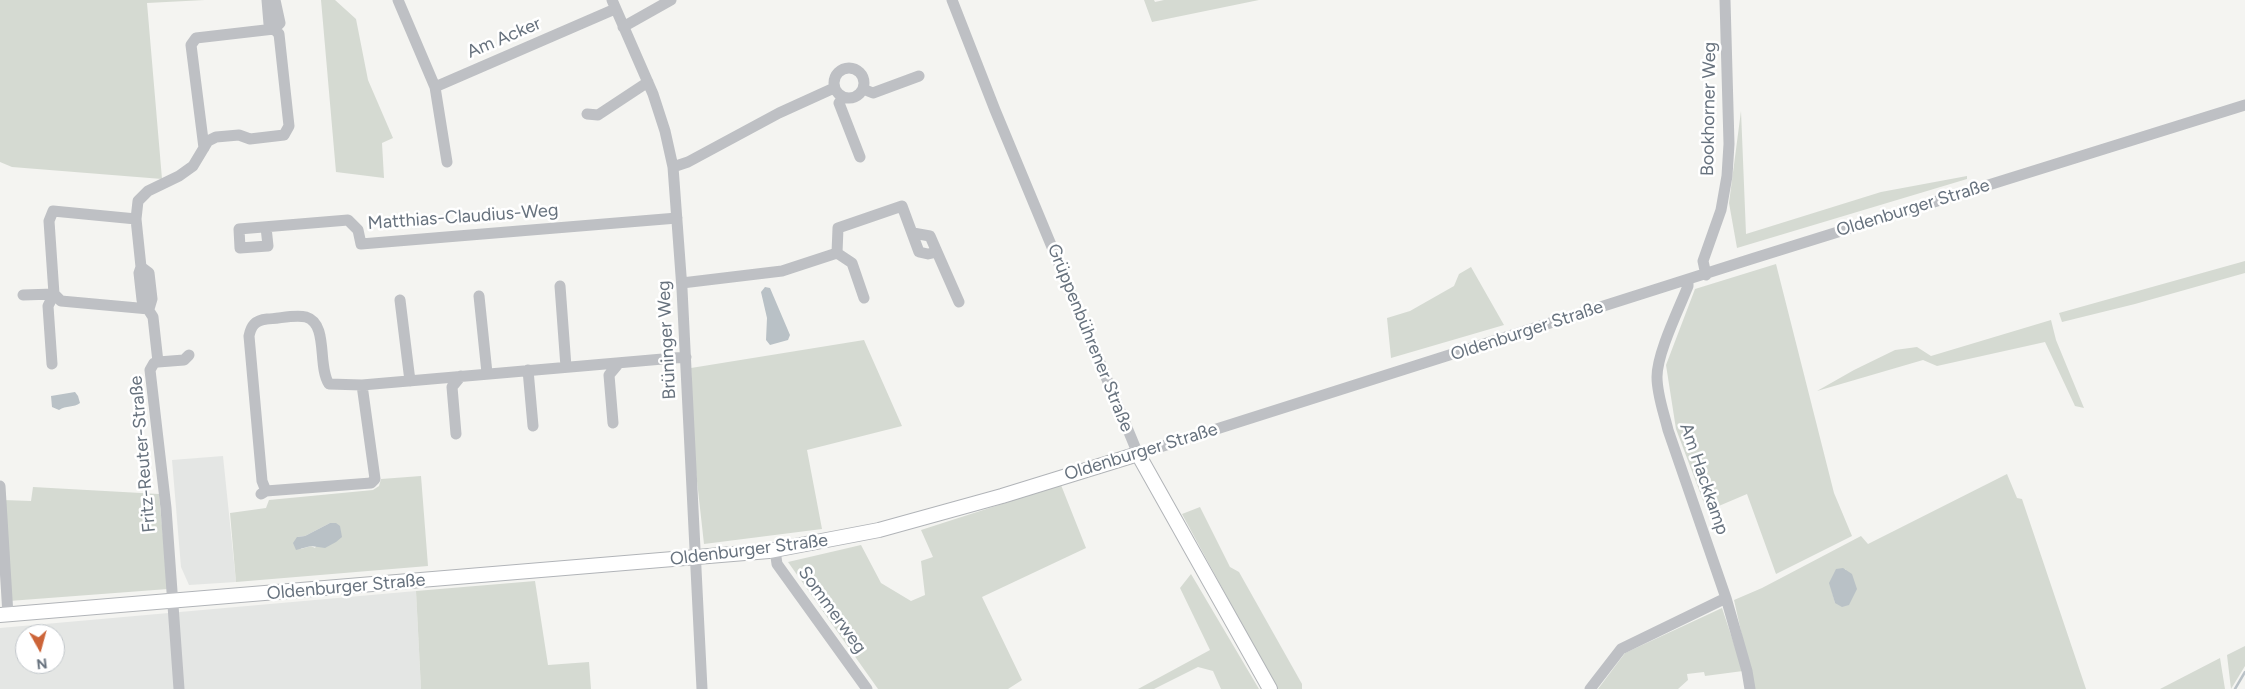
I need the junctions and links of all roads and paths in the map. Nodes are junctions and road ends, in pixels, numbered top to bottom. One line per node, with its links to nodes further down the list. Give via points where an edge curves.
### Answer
1 (267, 0): 9 (street, Fritz-Reuter-Straße, via 269,24)
2 (275, 0): 9 (street, Fritz-Reuter-Straße, via 280,23)
3 (398, 0): 12 (street)
4 (671, 0): 8 (street)
5 (952, 0): 57 (street, Grüppenbührener Straße)
6 (1725, 0): 28 (street, Bookhorner Weg, via 1730,144 1721,210 1703,262)
7 (613, 4): 8 (street, Brüninger Weg); 12 (street, Am Acker)
8 (623, 27): 11 (street, Brüninger Weg)
9 (274, 29): 18 (street, via 196,38 191,45); 18 (street, Fritz-Reuter-Straße, via 280,34 289,126 284,135 250,139 239,134 216,137)
10 (919, 76): 14 (street, via 873,93)
11 (648, 82): 17 (street, via 598,115); 21 (street, Brüninger Weg)
12 (435, 87): 20 (street)
13 (834, 88): 14 (street, via 836,74 849,68 861,74); 15 (street); 21 (street)
14 (863, 89): 15 (street, via 854,98)
15 (842, 98): 19 (street, via 839,103)
16 (2245, 105): 28 (street, Oldenburger Straße)
17 (587, 114)
18 (204, 148): 23 (street, Fritz-Reuter-Straße, via 193,166 148,191 138,201)
19 (860, 157)
20 (447, 162)
21 (673, 167): 22 (street, Brüninger Weg)
22 (677, 218): 24 (street, Matthias-Claudius-Weg, via 361,244 358,230 348,220); 30 (street, Brüninger Weg)
23 (136, 219): 32 (street, via 54,211 49,221); 38 (street, Fritz-Reuter-Straße, via 141,267 149,273 152,299)
24 (266, 227)
25 (913, 233): 26 (street, via 930,236); 26 (street, via 919,252); 27 (street, via 902,206 838,228)
26 (937, 252): 37 (street)
27 (837, 253): 30 (street, via 782,271); 35 (street, via 852,263)
28 (1706, 275): 29 (street, Oldenburger Straße)
29 (1688, 280): 57 (street, Oldenburger Straße); 61 (street, Am Hackkamp, via 1657,377 1668,430)
30 (682, 282): 40 (street, Brüninger Weg)
31 (560, 286): 45 (street)
32 (54, 294): 33 (street); 38 (street, via 61,301); 43 (street, via 48,306)
33 (23, 295)
34 (479, 296): 47 (street)
35 (864, 298)
36 (400, 300): 51 (street)
37 (959, 302)
38 (149, 309): 41 (street, Fritz-Reuter-Straße, via 153,317)
39 (188, 355): 41 (street, via 184,360)
40 (686, 357): 42 (street); 60 (street, Brüninger Weg)
41 (158, 362): 62 (street, Fritz-Reuter-Straße, via 150,370 165,500)
42 (619, 363): 44 (street); 48 (street)
43 (52, 364)
44 (598, 366): 45 (street); 48 (street)
45 (566, 367): 46 (street)
46 (528, 370): 47 (street); 55 (street)
47 (487, 373): 49 (street)
48 (609, 375): 54 (street)
49 (461, 376): 50 (street); 53 (street)
50 (441, 378): 51 (street); 53 (street)
51 (410, 381): 52 (street)
52 (362, 385): 52 (street, via 329,384 324,376 315,321 304,316 260,320 251,326 249,336 264,493 371,483 376,479)
53 (452, 387): 56 (street)
54 (613, 423)
55 (534, 426)
56 (456, 434)
57 (1138, 454): 59 (main road, Oldenburger Straße, via 888,528); 67 (main road, Grüppenbührener Straße)
58 (0, 486): 63 (street)
59 (775, 550): 60 (main road, Oldenburger Straße); 66 (street, Sommerweg, via 777,564)
60 (695, 558): 62 (main road, Oldenburger Straße); 65 (street, Brüninger Weg)
61 (1726, 598): 68 (street, via 1621,650); 69 (street, Am Hackkamp)
62 (172, 602): 63 (main road, Oldenburger Straße); 64 (street)
63 (4, 615)
64 (179, 689)
65 (702, 689)
66 (867, 689)
67 (1270, 689)
68 (1590, 689)
69 (1750, 689)

